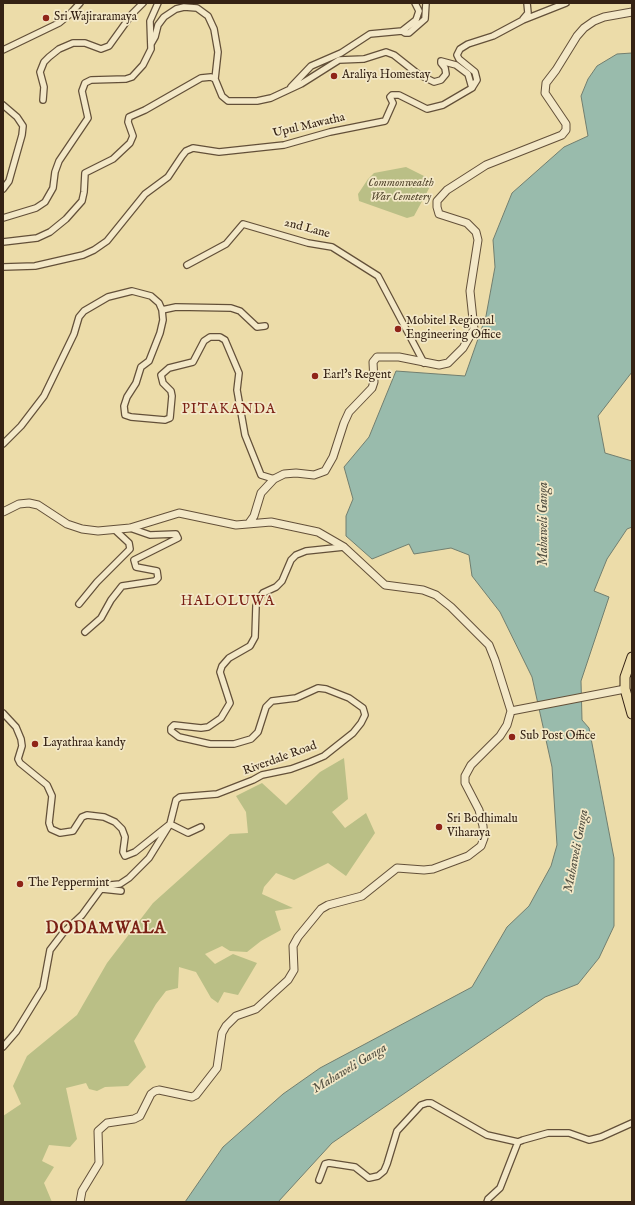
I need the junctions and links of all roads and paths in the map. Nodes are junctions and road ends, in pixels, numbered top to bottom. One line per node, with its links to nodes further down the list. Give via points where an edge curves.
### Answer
1 (143, 3): 16 (street, via 109,46 101,49 85,43 72,43 48,57 40,72 44,87)
2 (158, 3): 11 (street, via 150,21)
3 (415, 3): 10 (street, via 419,11 416,20)
4 (426, 3): 10 (street, via 425,18 409,33)
5 (527, 3): 9 (street, via 528,13)
6 (566, 3): 9 (street)
7 (79, 4): 12 (street, via 59,23)
8 (632, 12): 25 (street, via 604,17 584,28 546,83 545,93 566,124 566,130 562,135 486,165 447,190 437,201 439,214 467,223 476,232 478,249 470,291 474,328 473,334 463,348 448,363)
9 (523, 20): 14 (street, via 494,36 460,49 457,55 459,59 475,72 477,80)
10 (402, 31): 15 (street, via 370,34 341,53 312,66)
11 (151, 44): 13 (street, via 164,17 176,9 197,8 208,16 214,29 218,52); 19 (street, via 143,65 132,76 126,79 91,80 85,83 82,91 88,118 60,162 55,172 53,188 45,202 36,208)
12 (3, 50)
13 (215, 79): 15 (street, via 222,96 228,101 257,101); 20 (street, via 201,78 129,117 128,122 133,136 130,143 113,159 85,173 82,201 66,219 50,232 37,238)
14 (472, 88): 15 (street, via 468,74 456,65 441,61 446,74 441,80 434,82 386,52 364,58 339,60); 22 (street, Upul Mawatha, via 434,109 427,109 392,95 390,97 393,103 385,121 330,132 284,145 219,152 193,148 186,151 168,177 145,194 107,241 94,250 34,266)
15 (290, 89)
16 (43, 100)
17 (3, 105): 18 (street, via 18,117 23,126 9,181)
18 (3, 189)
19 (3, 218)
20 (3, 242)
21 (187, 265): 25 (street, 2nd Lane, via 226,244 243,224 308,243 332,247 378,276)
22 (3, 267)
23 (162, 310): 24 (street, via 176,307 231,308 240,311 257,327); 26 (street, via 151,296 132,291 108,297 84,311 44,396); 27 (street, via 160,333 149,361 141,367 136,383 126,397 125,415 165,420 170,418 171,391 161,375 169,368 192,362 204,341 210,337 220,337 225,340 238,374 237,390 245,435 261,475)
24 (265, 326)
25 (424, 363): 27 (street, via 399,357 377,357 372,362 372,388 350,412 333,458 325,471 314,475 284,474)
26 (3, 444)
27 (274, 479): 29 (street, via 261,493 254,516)
28 (3, 512): 31 (street, via 29,503 38,505 67,524 82,529)
29 (249, 523): 30 (street, via 236,525 179,513); 32 (street, via 271,522 312,530)
30 (130, 528): 31 (street); 34 (street, via 150,535 176,534 178,538 134,560 136,567 157,571 158,578 122,586 101,618)
31 (115, 530): 33 (street, via 129,543 130,549)
32 (344, 547): 37 (street, via 385,585 423,590 436,595 451,607 488,645 496,660); 40 (street, Riverdale Road, via 306,551 290,560 282,581 258,599 255,637 250,646 229,658 222,666 220,672 230,703 220,718 208,727 174,725 171,731 179,737 210,744 234,744 245,741 258,732 266,707 272,701 296,698 318,688 350,698 363,708 361,723 352,734 324,756 310,762 262,775 217,794 180,797 176,800)
33 (79, 604)
34 (86, 632)
35 (631, 661): 36 (main road, via 625,677)
36 (626, 689): 37 (street); 39 (main road)
37 (511, 711): 48 (street, via 500,736 471,765 465,776 465,783 479,810 483,826 484,838 481,846 468,856 433,869 397,868 362,896 321,909 298,937 294,946 294,970 288,980 258,1007 236,1016 226,1026 222,1033 217,1068 196,1095 192,1097 155,1091 140,1116 107,1123 98,1131 100,1163 82,1191)
38 (3, 713): 40 (street, via 16,727 21,739 22,746 18,759 20,763 47,785 52,796 49,823 51,829 60,833 73,831 82,817 104,817 122,829 125,837 125,856 135,852)
39 (632, 714)
40 (170, 824): 41 (street, via 188,833); 42 (street, Riverdale Road, via 148,858 129,878 120,884 110,884)
41 (201, 827)
42 (101, 889): 43 (street); 44 (street, via 50,950 43,988 16,1032)
43 (121, 891)
44 (3, 1047)
45 (632, 1123): 46 (street, via 589,1140 569,1132 548,1133)
46 (518, 1142): 47 (street, via 487,1135 426,1103 421,1105 397,1131 387,1164 378,1176 370,1178 355,1167 329,1163 325,1164); 49 (street, via 500,1188)
47 (319, 1180)
48 (80, 1202)
49 (487, 1202)

